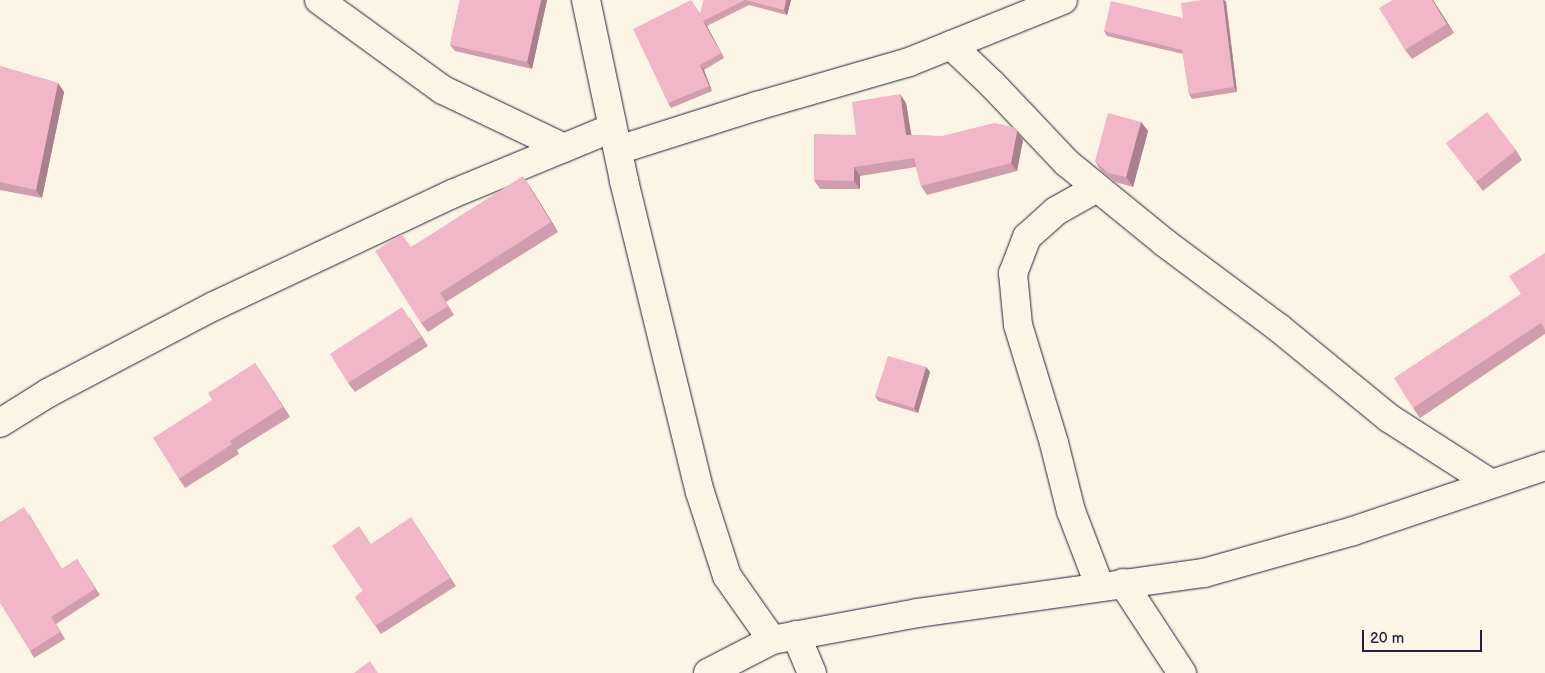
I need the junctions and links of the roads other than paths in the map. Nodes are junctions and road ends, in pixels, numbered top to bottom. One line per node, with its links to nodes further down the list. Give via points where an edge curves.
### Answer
1 (319, 0): 6 (street, via 444,90)
2 (586, 0): 5 (street)
3 (1063, 0): 4 (street)
4 (951, 45): 5 (street, via 909,62 756,106); 7 (street, via 1067,163)
5 (615, 139): 6 (street); 12 (street, via 672,380 727,576)
6 (564, 148): 8 (street, via 452,194 214,306)
7 (1098, 188): 10 (street, via 1389,418); 11 (street, via 1056,211 1026,236 1013,273 1018,325 1071,511)
8 (0, 423)
9 (1545, 466): 10 (street)
10 (1490, 483): 11 (street, via 1353,531 1204,573)
11 (1112, 585): 12 (street, via 918,613); 15 (street)
12 (784, 637): 13 (street); 14 (street)
13 (708, 673)
14 (812, 673)
15 (1182, 673)

